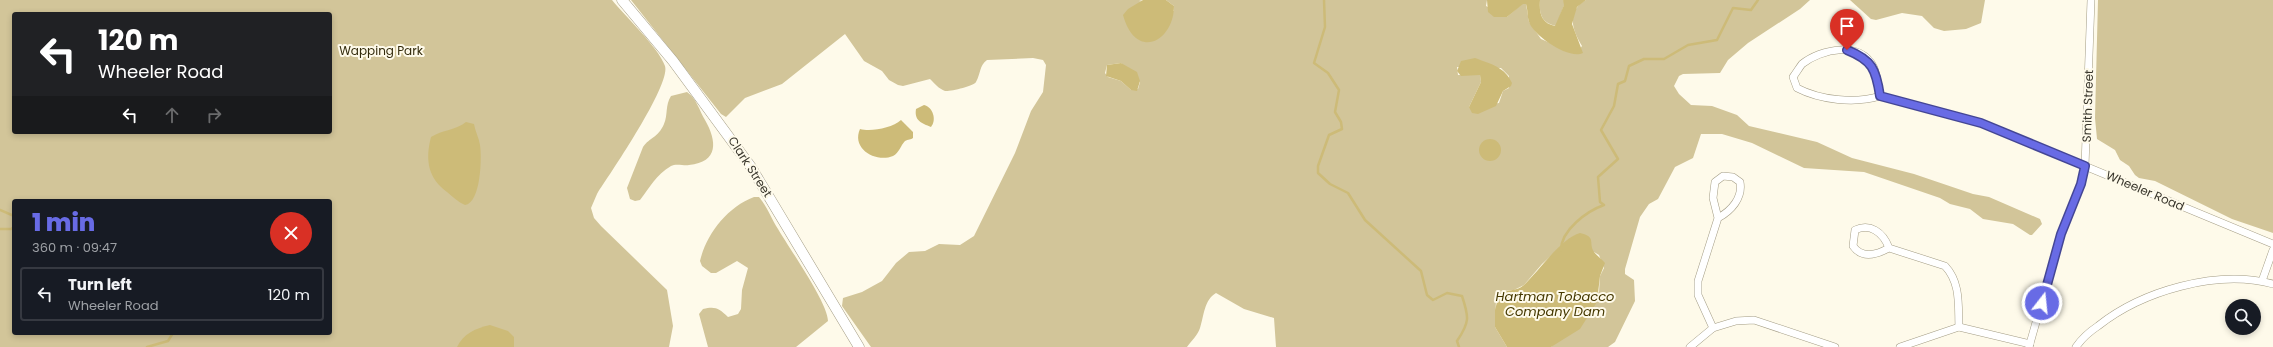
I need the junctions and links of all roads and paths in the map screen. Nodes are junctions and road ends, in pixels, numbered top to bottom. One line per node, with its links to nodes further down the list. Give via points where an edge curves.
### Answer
1 (622, 0): 14 (main road, Clark Street, via 673,61 738,147)
2 (2091, 0): 4 (street, Smith Street)
3 (1880, 96): 3 (street, via 1870,99 1838,99 1808,94 1797,88 1794,77 1802,65 1816,56 1830,50 1847,50 1864,57 1873,67); 4 (street, Wheeler Road, via 1981,123)
4 (2085, 166): 6 (street, Wheeler Road); 13 (street, Smith Street, via 2081,184 2061,234)
5 (1718, 218): 5 (street, via 1726,214 1742,190 1740,182 1733,176 1723,176 1715,182 1713,198); 12 (street, via 1698,281 1698,295)
6 (2273, 244)
7 (1889, 248): 7 (street, via 1886,240 1872,228 1863,226 1855,230 1853,246 1857,252 1866,255); 11 (street, via 1945,266 1952,273 1957,284)
8 (2273, 250): 9 (street)
9 (2262, 281): 10 (street); 18 (street, via 2196,282 2144,298 2110,316 2081,339)
10 (2273, 284)
11 (1958, 327): 13 (street); 17 (street)
12 (1713, 328): 15 (street); 16 (street, via 1754,320)
13 (2030, 346)
14 (859, 347)
15 (1690, 347)
16 (1835, 347)
17 (1900, 347)
18 (2076, 347)

